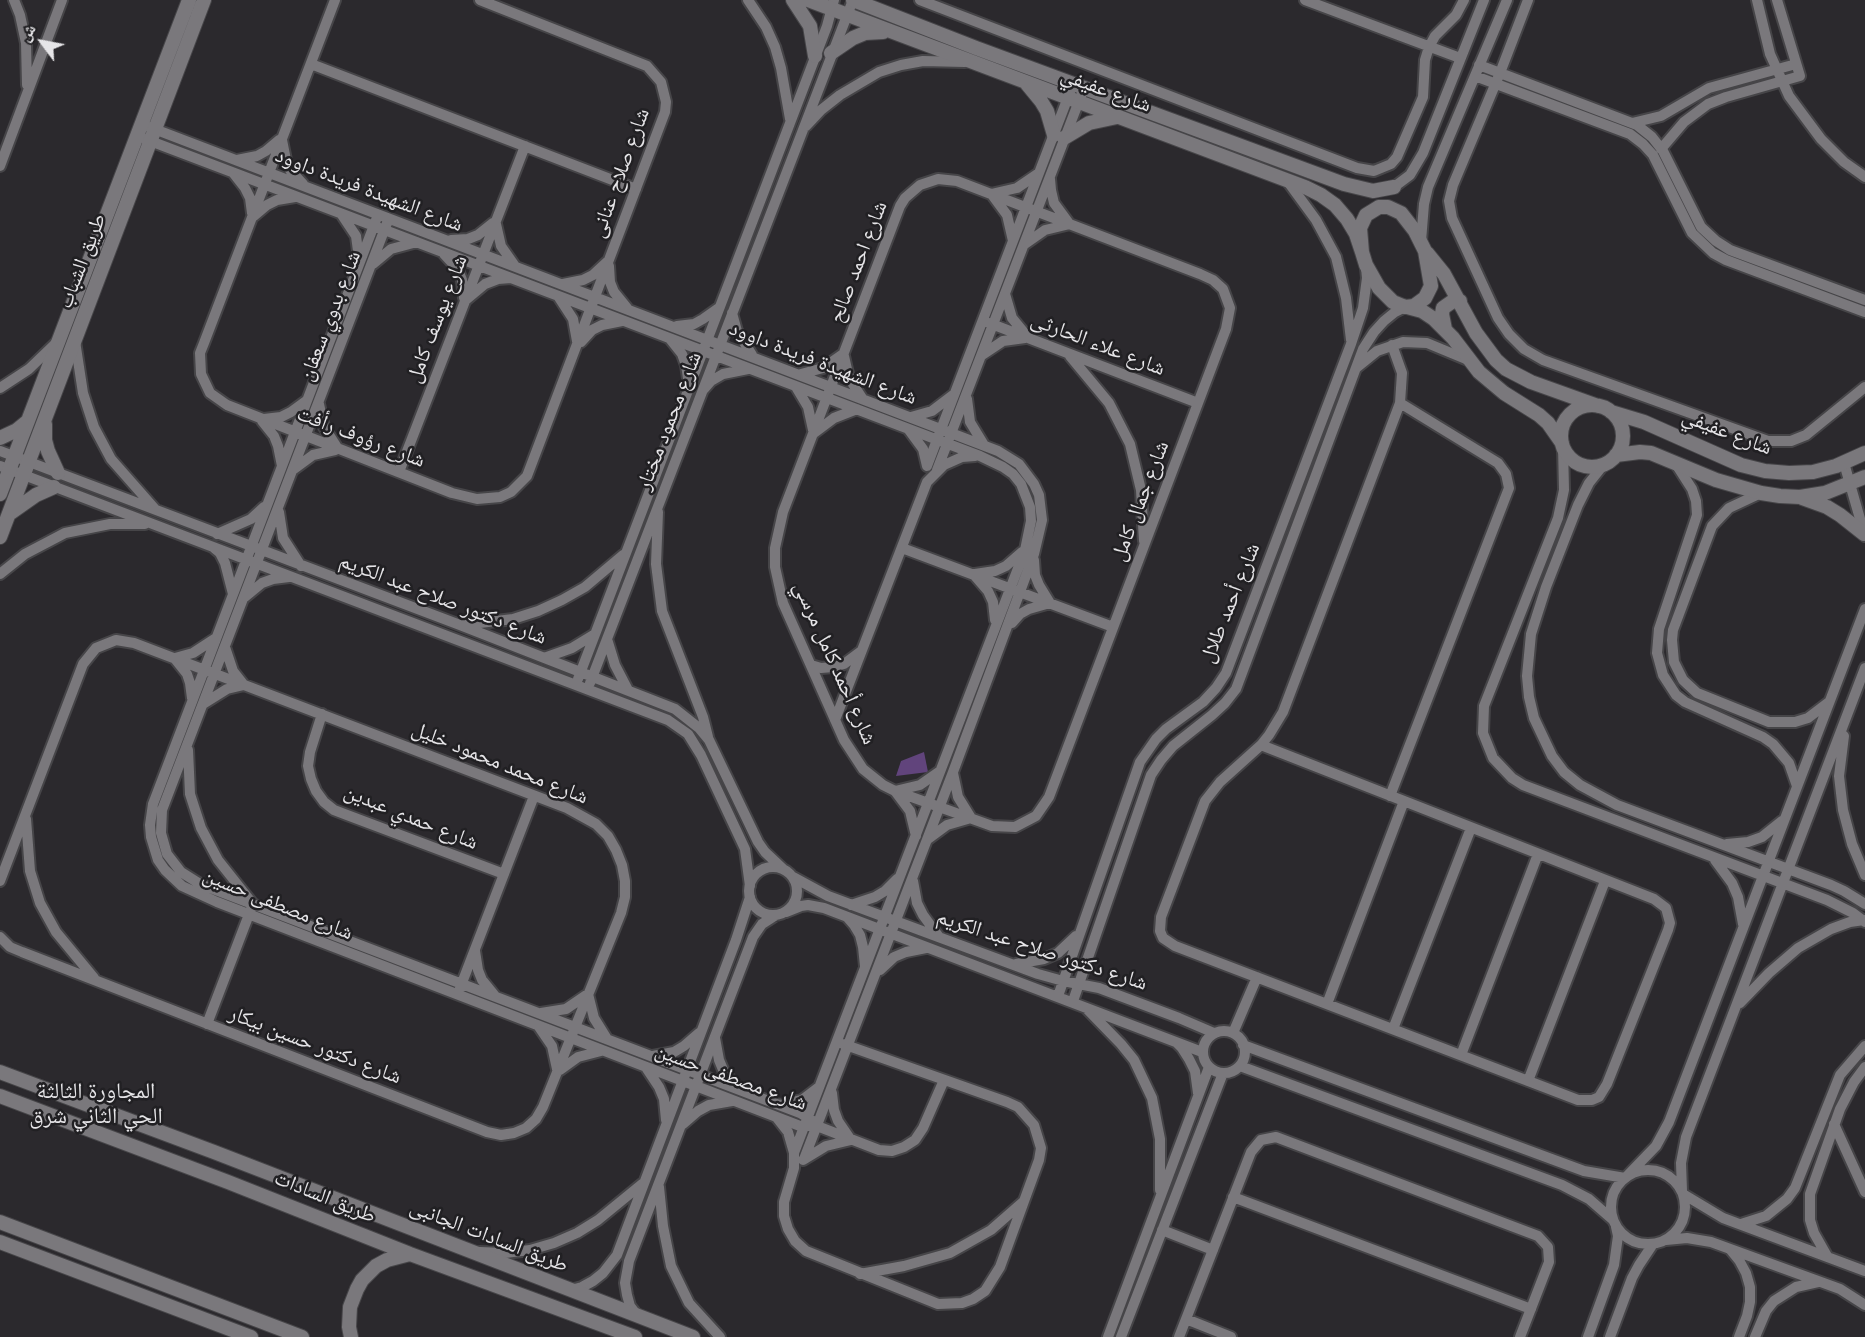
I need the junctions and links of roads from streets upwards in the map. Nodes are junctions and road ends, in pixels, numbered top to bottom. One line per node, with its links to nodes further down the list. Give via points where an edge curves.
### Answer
1 (14, 0): 37 (street, via 26,42)
2 (62, 0): 37 (street)
3 (204, 0): 46 (street, طريق الشباب)
4 (335, 0): 27 (street)
5 (480, 0): 61 (street, شارع صلاح عنانى, via 638,61 655,73 664,91 665,112)
6 (748, 0): 41 (street, via 775,47)
7 (793, 0): 24 (street, via 810,26)
8 (808, 0): 19 (street, شارع عفيفي)
9 (853, 0): 20 (street, شارع محمود مختار); 36 (street, شارع عفيفي)
10 (920, 0): 22 (street, via 1356,168 1374,171 1391,164 1401,149 1422,97)
11 (1305, 0): 22 (street)
12 (1464, 0): 22 (street)
13 (1484, 0): 25 (street)
14 (1507, 0): 29 (street)
15 (1527, 0): 31 (street)
16 (1757, 0): 30 (street)
17 (1777, 0): 28 (street)
18 (186, 2): 44 (street, طريق الشباب)
19 (833, 5): 20 (street, شارع عفيفي); 24 (street, شارع محمود مختار)
20 (846, 15): 21 (street, شارع عفيفي); 23 (street, شارع محمود مختار)
21 (892, 32): 23 (street, via 866,33); 26 (street, شارع عفيفي)
22 (1429, 46): 25 (street)
23 (831, 53): 45 (street, شارع محمود مختار)
24 (815, 56): 41 (street, شارع محمود مختار)
25 (1460, 58): 60 (street, via 1423,153 1410,175)
26 (972, 62): 34 (street, شارع عفيفي); 45 (street, via 923,61 879,72 840,95)
27 (311, 64): 48 (street); 49 (street)
28 (1796, 64): 30 (street); 33 (street, via 1800,76)
29 (1479, 65): 31 (street); 32 (street)
30 (1776, 69): 33 (street); 39 (street, via 1709,88)
31 (1500, 73): 35 (street); 42 (street)
32 (1475, 76): 35 (street); 76 (street, via 1428,187)
33 (1781, 81): 43 (street, via 1717,100 1699,109); 56 (street, via 1821,140)
34 (1025, 82): 38 (street, شارع عفيفي); 47 (street, via 1044,106)
35 (1496, 84): 79 (street, via 1637,139 1653,155 1692,233 1706,248); 122 (street, via 1453,185 1450,209 1498,318 1524,349 1543,360 1776,442 1806,435)
36 (1079, 86): 38 (street); 62 (street, شارع عفيفي)
37 (26, 98): 52 (street)
38 (1073, 101): 40 (street, شارع عفيفي); 47 (street)
39 (1668, 113): 42 (street); 43 (street, via 1670,122)
40 (1117, 117): 47 (street, via 1089,123); 57 (street, شارع عفيفي)
41 (790, 122): 93 (street, شارع محمود مختار)
42 (1632, 123): 50 (street)
43 (1679, 127): 50 (street)
44 (138, 130): 46 (street, شارع الشهيدة فريدة داوود); 107 (street, طريق الشباب)
45 (801, 130): 97 (street, شارع محمود مختار)
46 (153, 135): 51 (street, شارع الشهيدة فريدة داوود); 53 (street, شارع الشهيدة فريدة داوود); 106 (street, طريق الشباب)
47 (1059, 137): 55 (street)
48 (281, 138): 51 (street, via 266,152); 54 (street); 59 (street, via 285,160)
49 (525, 146): 61 (street); 70 (street, شارع يوسف كامل)
50 (1661, 149): 79 (street, via 1701,227)
51 (237, 160): 54 (street, شارع الشهيدة فريدة داوود)
52 (1, 162)
53 (232, 172): 58 (street, شارع الشهيدة فريدة داوود); 69 (street, via 245,188 252,208)
54 (269, 172): 58 (street); 59 (street, شارع الشهيدة فريدة داوود)
55 (1045, 175): 63 (street); 66 (street); 71 (street, via 1054,203)
56 (1865, 177)
57 (1286, 179): 80 (street, شارع عفيفي, via 1335,205 1356,234); 109 (street, via 1316,220 1336,257)
58 (265, 184): 64 (street, شارع الشهيدة فريدة داوود); 69 (street, شارع رؤوف رأفت)
59 (305, 186): 68 (street, شارع الشهيدة فريدة داوود)
60 (1394, 187): 62 (street, شارع عفيفي); 65 (street)
61 (636, 189): 81 (street, شارع صلاح عنانى)
62 (1366, 190): 65 (street)
63 (991, 194): 66 (street, شارع احمد صالح); 75 (street, via 1007,215); 114 (street, شارع احمد صالح, via 957,181 938,179 920,185 905,198)
64 (297, 196): 67 (street, شارع الشهيدة فريدة داوود); 69 (street, via 267,205)
65 (1379, 207): 76 (street, via 1401,213); 80 (street, via 1362,221)
66 (1031, 210): 71 (street, شارع جمال كامل); 75 (street)
67 (340, 213): 72 (street, شارع الشهيدة فريدة داوود); 82 (street, via 350,223)
68 (384, 216): 72 (street, شارع بدوي سعفان); 73 (street, شارع الشهيدة فريدة داوود)
69 (251, 219): 133 (street, شارع رؤوف رأفت, via 199,364 205,384 218,400)
70 (496, 220): 73 (street, via 468,239); 78 (street, شارع يوسف كامل); 84 (street, via 501,246)
71 (1070, 224): 75 (street, via 1045,230); 128 (street, شارع جمال كامل, via 1200,274 1223,289 1229,301 1229,321)
72 (379, 228): 74 (street, شارع الشهيدة فريدة داوود); 82 (street, شارع بدوي سعفان)
73 (445, 240): 78 (street, شارع الشهيدة فريدة داوود)
74 (418, 242): 77 (street, شارع الشهيدة فريدة داوود); 82 (street, via 392,249)
75 (1019, 243): 87 (street); 100 (street)
76 (1423, 246): 91 (street, شارع عفيفي); 94 (street, via 1431,286 1420,303)
77 (440, 251): 83 (street, شارع الشهيدة فريدة داوود); 92 (street, via 457,268)
78 (483, 254): 83 (street, شارع يوسف كامل); 84 (street, شارع الشهيدة فريدة داوود)
79 (1728, 255): 90 (street); 98 (street)
80 (1364, 259): 94 (street, via 1387,297); 109 (street, شارع أحمد طلال, via 1368,278)
81 (609, 260): 86 (street, via 593,275); 89 (street, شارع صلاح عنانى); 96 (street, via 614,292)
82 (365, 265): 127 (street, شارع بدوي سعفان)
83 (478, 265): 85 (street, شارع الشهيدة فريدة داوود); 92 (street, شارع يوسف كامل)
84 (516, 267): 86 (street, شارع الشهيدة فريدة داوود)
85 (512, 278): 88 (street, شارع الشهيدة فريدة داوود); 92 (street, via 485,284)
86 (562, 284): 89 (street, شارع الشهيدة فريدة داوود)
87 (1005, 294): 100 (street); 105 (street, via 1012,318)
88 (558, 295): 95 (street, شارع الشهيدة فريدة داوود); 112 (street, via 573,319)
89 (596, 297): 95 (street, شارع رؤوف رأفت); 96 (street, شارع الشهيدة فريدة داوود)
90 (1865, 300)
91 (1460, 301): 102 (street, via 1443,308); 131 (street, شارع عفيفي, via 1485,347 1506,369)
92 (465, 302): 152 (street, شارع يوسف كامل)
93 (720, 307): 101 (street, via 694,324); 110 (street, شارع محمود مختار)
94 (1406, 307): 102 (street, via 1422,311); 103 (street, شارع أحمد طلال)
95 (591, 308): 99 (street, شارع الشهيدة فريدة داوود); 112 (street, شارع رؤوف رأفت)
96 (628, 309): 101 (street, شارع الشهيدة فريدة داوود)
97 (732, 311): 108 (street, شارع محمود مختار); 118 (street, via 736,331)
98 (1865, 312)
99 (624, 321): 104 (street, شارع الشهيدة فريدة داوود); 112 (street, via 592,330)
100 (989, 322): 105 (street, شارع علاء الحارثى); 116 (street); 126 (street)
101 (673, 326): 110 (street, شارع الشهيدة فريدة داوود)
102 (1445, 329): 117 (street)
103 (1374, 332): 109 (street, via 1372,321 1365,321); 119 (street, شارع أحمد طلال)
104 (668, 337): 110 (street, شارع الشهيدة فريدة داوود); 121 (street, via 682,354)
105 (1028, 338): 113 (street, شارع علاء الحارثى); 116 (street, via 1003,341)
106 (75, 340): 132 (street, طريق الشباب); 161 (street, via 83,393 98,435 122,473)
107 (58, 341): 123 (street, via 29,369); 134 (street, طريق الشباب)
108 (720, 344): 110 (street, شارع الشهيدة فريدة داوود); 115 (street, شارع محمود مختار); 118 (street, شارع الشهيدة فريدة داوود)
109 (1351, 344): 173 (street, شارع أحمد طلال)
110 (705, 345): 115 (street, شارع الشهيدة فريدة داوود); 121 (street, شارع محمود مختار)
111 (1392, 345): 117 (street, via 1427,343); 119 (street, via 1377,351); 129 (street, via 1402,373)
112 (577, 346): 152 (street, شارع رؤوف رأفت, via 527,476 511,492 477,499)
113 (1068, 353): 128 (street, شارع علاء الحارثى); 168 (street, via 1109,403 1130,444 1141,490)
114 (843, 354): 120 (street); 125 (street, شارع احمد صالح); 130 (street)
115 (715, 355): 118 (street, شارع الشهيدة فريدة داوود); 124 (street, شارع محمود مختار)
116 (982, 356): 126 (street)
117 (1468, 360): 140 (street, via 1491,383 1539,414)
118 (752, 363): 120 (street, شارع الشهيدة فريدة داوود); 124 (street, via 723,374)
119 (1356, 369): 174 (street, شارع أحمد طلال)
120 (797, 380): 125 (street, شارع الشهيدة فريدة داوود); 136 (street)
121 (689, 387): 172 (street, شارع محمود مختار)
122 (1865, 387)
123 (0, 388)
124 (702, 391): 159 (street, شارع محمود مختار)
125 (829, 392): 130 (street, شارع الشهيدة فريدة داوود); 136 (street, شارع أحمد كامل مرسي)
126 (962, 392): 135 (street); 138 (street); 143 (street)
127 (313, 400): 133 (street, via 291,412); 137 (street, شارع بدوي سعفان); 141 (street)
128 (1198, 403): 168 (street, شارع جمال كامل)
129 (1400, 403): 212 (street, via 1282,712); 218 (street, via 1498,463 1509,488)
130 (860, 404): 135 (street, شارع الشهيدة فريدة داوود); 136 (street)
131 (1604, 409): 140 (street, via 1584,406 1567,417); 145 (street, via 1619,422 1622,436); 147 (street, شارع عفيفي, via 1765,471 1813,472)
132 (45, 418): 149 (street, طريق الشباب); 154 (street, via 45,440)
133 (260, 419): 137 (street, شارع رؤوف رأفت); 151 (street, via 278,446)
134 (28, 421): 139 (street); 148 (street, طريق الشباب)
135 (909, 423): 138 (street, شارع الشهيدة فريدة داوود); 150 (street)
136 (813, 433): 195 (street, شارع أحمد كامل مرسي, via 783,512 775,548 781,595)
137 (300, 434): 141 (street, شارع رؤوف رأفت); 151 (street, شارع بدوي سعفان)
138 (945, 436): 143 (street, شارع الشهيدة فريدة داوود); 150 (street)
139 (0, 438)
140 (1562, 445): 145 (street, via 1577,463 1591,467); 230 (street, via 1562,504 1484,706 1483,733 1487,746 1501,769 1523,785)
141 (338, 449): 151 (street, via 313,454); 152 (street, شارع رؤوف رأفت)
142 (0, 451): 148 (street, شارع دكتور صلاح عبد الكريم)
143 (982, 451): 150 (street); 171 (street, شارع الشهيدة فريدة داوود, via 1013,474 1027,495 1031,521)
144 (1865, 453): 147 (street, شارع عفيفي)
145 (1611, 459): 146 (street, via 1640,452); 228 (street, via 1583,494 1537,612 1527,666 1534,718 1552,756 1580,785 1617,805)
146 (1674, 461): 156 (street, via 1716,480); 215 (street, via 1692,489 1697,514 1659,629 1657,653 1663,675 1685,702 1773,744 1789,763)
147 (1844, 463): 155 (street)
148 (8, 464): 149 (street, شارع دكتور صلاح عبد الكريم); 157 (street, طريق الشباب)
149 (26, 468): 154 (street, شارع دكتور صلاح عبد الكريم); 162 (street, طريق الشباب)
150 (932, 468): 169 (street)
151 (287, 469): 160 (street, شارع بدوي سعفان)
152 (399, 472)
153 (1865, 477): 155 (street)
154 (56, 480): 161 (street, شارع دكتور صلاح عبد الكريم); 162 (street); 163 (street, شارع دكتور صلاح عبد الكريم)
155 (1850, 484): 158 (street); 165 (street)
156 (1761, 493): 158 (street); 204 (street, via 1729,508 1712,526 1673,630 1674,662 1683,680 1697,693 1769,722 1808,718)
157 (0, 494)
158 (1800, 497): 165 (street, via 1834,511)
159 (659, 502): 190 (street, شارع محمود مختار); 210 (street, via 659,596)
160 (273, 504): 164 (street); 170 (street, شارع بدوي سعفان); 176 (street, via 284,538)
161 (158, 511): 164 (street, شارع دكتور صلاح عبد الكريم)
162 (9, 514): 166 (street, طريق الشباب)
163 (155, 525): 167 (street, شارع دكتور صلاح عبد الكريم); 177 (street, via 110,524 65,533 25,554)
164 (217, 534): 170 (street, شارع دكتور صلاح عبد الكريم)
165 (1865, 535)
166 (0, 537)
167 (212, 546): 175 (street, شارع دكتور صلاح عبد الكريم); 181 (street, via 220,553)
168 (1144, 547): 186 (street, شارع جمال كامل)
169 (902, 548): 178 (street); 192 (street)
170 (256, 549): 175 (street, شارع بدوي سعفان); 176 (street, شارع دكتور صلاح عبد الكريم)
171 (1029, 552): 178 (street, via 995,571); 180 (street, شارع الشهيدة فريدة داوود); 182 (street, via 1039,585)
172 (626, 553): 184 (street, via 562,600 513,619); 188 (street, شارع محمود مختار)
173 (1271, 553): 174 (street); 253 (street, شارع أحمد طلال, via 1216,688 1156,739 1140,762)
174 (1284, 558): 263 (street, شارع أحمد طلال, via 1236,689 1212,715 1173,746 1151,776)
175 (251, 561): 179 (street, شارع دكتور صلاح عبد الكريم); 181 (street, شارع مصطفى حسين)
176 (301, 566): 184 (street, شارع دكتور صلاح عبد الكريم)
177 (0, 574)
178 (972, 574): 180 (street); 185 (street, via 991,597)
179 (297, 578): 181 (street, via 273,579); 200 (street, شارع دكتور صلاح عبد الكريم)
180 (1015, 590): 182 (street); 185 (street, شارع الشهيدة فريدة داوود); 187 (street, شارع الشهيدة فريدة داوود)
181 (238, 597): 189 (street, شارع مصطفى حسين); 191 (street, شارع مصطفى حسين)
182 (1051, 603): 186 (street); 187 (street, via 1020,614)
183 (1865, 609): 204 (street)
184 (460, 625): 194 (street, شارع دكتور صلاح عبد الكريم)
185 (995, 626): 213 (street, شارع الشهيدة فريدة داوود)
186 (1113, 627): 223 (street, شارع جمال كامل, via 1044,807 1016,827 992,826)
187 (1006, 631): 214 (street, شارع الشهيدة فريدة داوود)
188 (596, 634): 194 (street); 198 (street, شارع محمود مختار)
189 (217, 638): 193 (street, via 201,649); 197 (street, شارع مصطفى حسين)
190 (607, 639): 199 (street, شارع محمود مختار); 203 (street)
191 (225, 647): 197 (street, شارع مصطفى حسين); 201 (street, via 233,671)
192 (862, 650): 195 (street, via 844,664 821,668); 209 (street)
193 (175, 658): 197 (street); 205 (street, via 190,683); 222 (street, via 126,640 106,643 88,655)
194 (544, 658): 198 (street, شارع دكتور صلاح عبد الكريم)
195 (811, 665): 209 (street, شارع أحمد كامل مرسي)
196 (1865, 668): 208 (street)
197 (209, 672): 201 (street, شارع محمد محمود خليل); 205 (street, شارع مصطفى حسين); 206 (street, شارع مصطفى حسين)
198 (581, 672): 199 (street, شارع دكتور صلاح عبد الكريم); 200 (street, شارع محمود مختار)
199 (592, 677): 202 (street, شارع محمود مختار); 203 (street, شارع دكتور صلاح عبد الكريم)
200 (576, 684): 202 (street, شارع دكتور صلاح عبد الكريم)
201 (244, 685): 206 (street, via 226,689); 207 (street, شارع محمد محمود خليل)
202 (588, 688): 243 (street, شارع دكتور صلاح عبد الكريم, via 668,720 688,734 740,837 748,861)
203 (628, 690): 210 (street, شارع دكتور صلاح عبد الكريم, via 675,709)
204 (1829, 702): 215 (street)
205 (192, 703): 246 (street, شارع مصطفى حسين, via 153,804 153,849 165,870 182,886)
206 (203, 704): 211 (street, شارع مصطفى حسين)
207 (322, 714): 217 (street, شارع محمد محمود خليل); 234 (street, شارع حمدي عبدين, via 308,766 310,779 324,802 334,810)
208 (1846, 718): 233 (street); 236 (street, via 1840,759 1841,801 1851,844)
209 (835, 720): 216 (street, شارع أحمد كامل مرسي, via 863,769)
210 (709, 740): 232 (street, شارع دكتور صلاح عبد الكريم, via 758,842)
211 (188, 744): 246 (street, via 190,794 201,828); 246 (street, شارع مصطفى حسين, via 162,810 161,833 167,854 190,879)
212 (1261, 745): 218 (street); 260 (street, via 1204,801 1159,924 1169,943)
213 (941, 770): 216 (street, via 920,785); 220 (street, شارع الشهيدة فريدة داوود)
214 (953, 772): 221 (street, شارع الشهيدة فريدة داوود); 223 (street, via 958,797)
215 (1797, 786): 224 (street)
216 (895, 791): 220 (street, شارع أحمد كامل مرسي); 226 (street, via 910,811)
217 (534, 796): 234 (street); 265 (street, شارع محمد محمود خليل, via 567,808 596,825 608,836 622,865 625,897 621,913)
218 (1390, 796): 219 (street)
219 (1404, 801): 225 (street); 269 (street)
220 (928, 803): 221 (street, شارع جمال كامل); 226 (street, شارع الشهيدة فريدة داوود)
221 (939, 807): 223 (street, شارع جمال كامل); 227 (street, شارع الشهيدة فريدة داوود)
222 (26, 813): 240 (street); 261 (street, via 30,871 40,903 56,932)
223 (971, 818): 227 (street, via 947,825)
224 (1785, 819): 228 (street, via 1762,837 1734,844); 231 (street)
225 (1471, 828): 229 (street); 273 (street)
226 (916, 836): 235 (street, شارع الشهيدة فريدة داوود)
227 (927, 840): 239 (street, شارع الشهيدة فريدة داوود)
228 (1719, 843): 231 (street)
229 (1538, 854): 241 (street); 285 (street)
230 (1713, 858): 237 (street); 251 (street, via 1738,897)
231 (1768, 862): 233 (street); 237 (street)
232 (783, 869): 238 (street); 243 (street, via 762,870 752,880)
233 (1788, 869): 242 (street); 244 (street, via 1844,891)
234 (504, 874): 257 (street)
235 (901, 874): 245 (street, via 885,891); 249 (street, شارع الشهيدة فريدة داوود)
236 (1865, 875)
237 (1763, 876): 242 (street); 251 (street)
238 (793, 877): 245 (street, شارع دكتور صلاح عبد الكريم); 247 (street, via 797,892 792,907)
239 (913, 878): 249 (street, شارع الشهيدة فريدة داوود); 255 (street, via 917,903)
240 (0, 881)
241 (1605, 881): 298 (street); 298 (street, via 1661,903 1669,915 1668,930 1599,1097 1578,1100)
242 (1783, 884): 250 (street, via 1834,903); 270 (street)
243 (750, 892): 247 (street, via 757,909); 274 (street, شارع دكتور صلاح عبد الكريم)
244 (1865, 904)
245 (851, 905): 249 (street, شارع دكتور صلاح عبد الكريم)
246 (251, 909): 264 (street, شارع مصطفى حسين); 272 (street)
247 (781, 914): 248 (street, شارع دكتور صلاح عبد الكريم, via 808,905); 278 (street, via 762,924 753,937)
248 (847, 916): 252 (street, شارع دكتور صلاح عبد الكريم); 259 (street, via 860,935)
249 (891, 919): 252 (street, شارع الشهيدة فريدة داوود); 255 (street, شارع دكتور صلاح عبد الكريم)
250 (1864, 921): 270 (street, via 1832,929 1798,948)
251 (1743, 927): 316 (street, via 1663,1134)
252 (886, 931): 256 (street, شارع دكتور صلاح عبد الكريم); 259 (street, شارع الشهيدة فريدة داوود)
253 (1080, 931): 258 (street, via 1058,953); 262 (street, شارع أحمد طلال)
254 (0, 937): 261 (street, شارع دكتور حسين بيكار, via 10,947)
255 (939, 937): 258 (street, شارع دكتور صلاح عبد الكريم)
256 (930, 948): 259 (street, via 906,952); 267 (street, شارع دكتور صلاح عبد الكريم)
257 (475, 949): 264 (street); 266 (street, via 482,980)
258 (1012, 964): 262 (street, شارع دكتور صلاح عبد الكريم)
259 (870, 973): 280 (street)
260 (1257, 977): 269 (street); 277 (street)
261 (96, 981): 272 (street, شارع دكتور حسين بيكار)
262 (1063, 981): 263 (street, شارع دكتور صلاح عبد الكريم); 267 (street, شارع أحمد طلال)
263 (1079, 984): 268 (street, شارع أحمد طلال); 276 (street, شارع دكتور صلاح عبد الكريم, via 1108,991)
264 (459, 989): 266 (street, شارع مصطفى حسين); 271 (street, شارع مصطفى حسين)
265 (588, 994): 271 (street, via 566,1009); 275 (street, شارع محمد محمود خليل); 281 (street)
266 (495, 996): 271 (street, شارع مصطفى حسين)
267 (1058, 996): 268 (street, شارع دكتور صلاح عبد الكريم)
268 (1078, 1003): 279 (street, شارع دكتور صلاح عبد الكريم); 325 (street, via 1134,1060 1152,1098 1160,1139)
269 (1327, 1004): 273 (street)
270 (1736, 1007): 321 (street, via 1686,1137)
271 (537, 1019): 275 (street, شارع مصطفى حسين); 293 (street, via 552,1046)
272 (207, 1024): 293 (street, شارع دكتور حسين بيكار, via 501,1135 526,1128 536,1119)
273 (1393, 1029): 285 (street)
274 (702, 1031): 286 (street, via 674,1052); 291 (street, شارع دكتور صلاح عبد الكريم)
275 (573, 1032): 281 (street, شارع مصطفى حسين); 293 (street, شارع دكتور حسين بيكار)
276 (1214, 1033): 277 (street); 284 (street, via 1205,1041)
277 (1233, 1033): 282 (street)
278 (715, 1036): 295 (street); 301 (street, via 724,1071)
279 (1172, 1039): 284 (street, شارع دكتور صلاح عبد الكريم); 303 (street, via 1190,1059)
280 (843, 1044): 296 (street); 300 (street)
281 (605, 1045): 286 (street, شارع مصطفى حسين); 287 (street, شارع مصطفى حسين); 293 (street, via 578,1057)
282 (1244, 1045): 288 (street); 315 (street)
283 (1865, 1046): 328 (street, via 1847,1064 1834,1087 1795,1188 1766,1216)
284 (1202, 1052): 289 (street)
285 (1461, 1055): 298 (street)
286 (651, 1056): 291 (street, شارع مصطفى حسين)
287 (644, 1066): 297 (street, شارع مصطفى حسين); 308 (street, via 664,1099)
288 (1240, 1066): 294 (street); 320 (street)
289 (1209, 1067): 294 (street); 303 (street)
290 (1864, 1069): 309 (street, via 1846,1095)
291 (687, 1070): 295 (street, شارع مصطفى حسين); 297 (street, شارع دكتور صلاح عبد الكريم)
292 (0, 1072): 313 (street, طريق السادات الجانبى)
293 (557, 1073)
294 (1223, 1073): 329 (street)
295 (700, 1075): 299 (street); 301 (street, شارع مصطفى حسين)
296 (944, 1080): 312 (street, شارع مصطفى حسين, via 923,1128 904,1148 879,1150); 324 (street, via 1018,1107 1034,1125 1041,1148)
297 (683, 1081): 299 (street, شارع مصطفى حسين); 308 (street, شارع دكتور صلاح عبد الكريم)
298 (1528, 1081)
299 (696, 1086): 304 (street, شارع مصطفى حسين); 311 (street)
300 (827, 1087): 305 (street, via 802,1100); 307 (street); 310 (street); 312 (street)
301 (740, 1090): 305 (street, شارع مصطفى حسين)
302 (0, 1096): 318 (street, طريق السادات)
303 (1198, 1097): 325 (street)
304 (735, 1101): 306 (street, شارع مصطفى حسين); 311 (street, via 704,1108)
305 (778, 1105): 307 (street, شارع مصطفى حسين)
306 (774, 1116): 307 (street, شارع مصطفى حسين); 314 (street, via 788,1132)
307 (807, 1122): 310 (street, شارع مصطفى حسين); 314 (street)
308 (666, 1124): 317 (street, شارع دكتور صلاح عبد الكريم)
309 (1834, 1124): 322 (street); 338 (street, via 1809,1207 1814,1233)
310 (817, 1126): 312 (street, شارع مصطفى حسين); 314 (street)
311 (679, 1129): 319 (street)
312 (850, 1140): 314 (street)
313 (214, 1152): 318 (street); 334 (street, طريق السادات الجانبى)
314 (799, 1156): 343 (street, via 784,1202 788,1229 806,1251)
315 (1570, 1166): 316 (street, via 1598,1175); 320 (street, via 1574,1179)
316 (1627, 1177): 321 (street, via 1643,1170 1659,1171); 326 (street, via 1612,1196)
317 (645, 1181): 334 (street, via 598,1220 554,1243 505,1253); 336 (street, شارع دكتور صلاح عبد الكريم)
318 (228, 1182): 335 (street, طريق السادات)
319 (658, 1184): 340 (street); 357 (street, via 670,1266 689,1302)
320 (1562, 1185): 326 (street, via 1588,1199)
321 (1682, 1192): 328 (street, via 1713,1213); 331 (street, via 1682,1222 1673,1234)
322 (1865, 1192)
323 (1233, 1197): 333 (street); 348 (street); 348 (street, via 1255,1145 1276,1137 1530,1231 1544,1241 1550,1254)
324 (1026, 1200): 343 (street, via 991,1230 951,1253); 343 (street, via 994,1280 973,1299 938,1304)
325 (1160, 1200): 337 (street)
326 (1614, 1221): 331 (street, via 1631,1240); 362 (street, via 1618,1236 1614,1264)
327 (0, 1222): 353 (street)
328 (1741, 1224): 338 (street)
329 (1162, 1230): 333 (street); 339 (street)
330 (0, 1242): 352 (street)
331 (1657, 1243): 332 (street, via 1675,1238 1699,1239); 363 (street, via 1638,1265)
332 (1730, 1248): 344 (street); 364 (street, via 1743,1266 1750,1287 1747,1316)
333 (1213, 1250): 350 (street)
334 (471, 1252): 341 (street, طريق السادات الجانبى)
335 (410, 1254): 345 (street, طريق السادات); 354 (street, via 387,1260 362,1280 350,1307)
336 (616, 1255): 340 (street); 346 (street, شارع دكتور صلاح عبد الكريم, via 603,1274)
337 (1139, 1256): 339 (street); 351 (street)
338 (1827, 1256): 342 (street)
339 (1151, 1260): 358 (street)
340 (628, 1261): 349 (street, via 625,1283 630,1306)
341 (521, 1271): 345 (street); 346 (street, طريق السادات الجانبى)
342 (1865, 1271)
343 (860, 1274)
344 (1821, 1282): 347 (street, via 1851,1294); 365 (street, via 1796,1287 1774,1301)
345 (503, 1288): 355 (street, طريق السادات)
346 (571, 1290): 349 (street, طريق السادات الجانبى)
347 (1865, 1305)
348 (1531, 1309): 361 (street)
349 (637, 1316): 356 (street, طريق السادات الجانبى)
350 (1186, 1319): 359 (street); 360 (street)
351 (1108, 1333)
352 (251, 1337)
353 (302, 1337)
354 (351, 1337)
355 (635, 1337)
356 (693, 1337)
357 (720, 1337)
358 (1121, 1337)
359 (1179, 1337)
360 (1231, 1337)
361 (1520, 1337)
362 (1588, 1337)
363 (1610, 1337)
364 (1739, 1337)
365 (1755, 1337)

